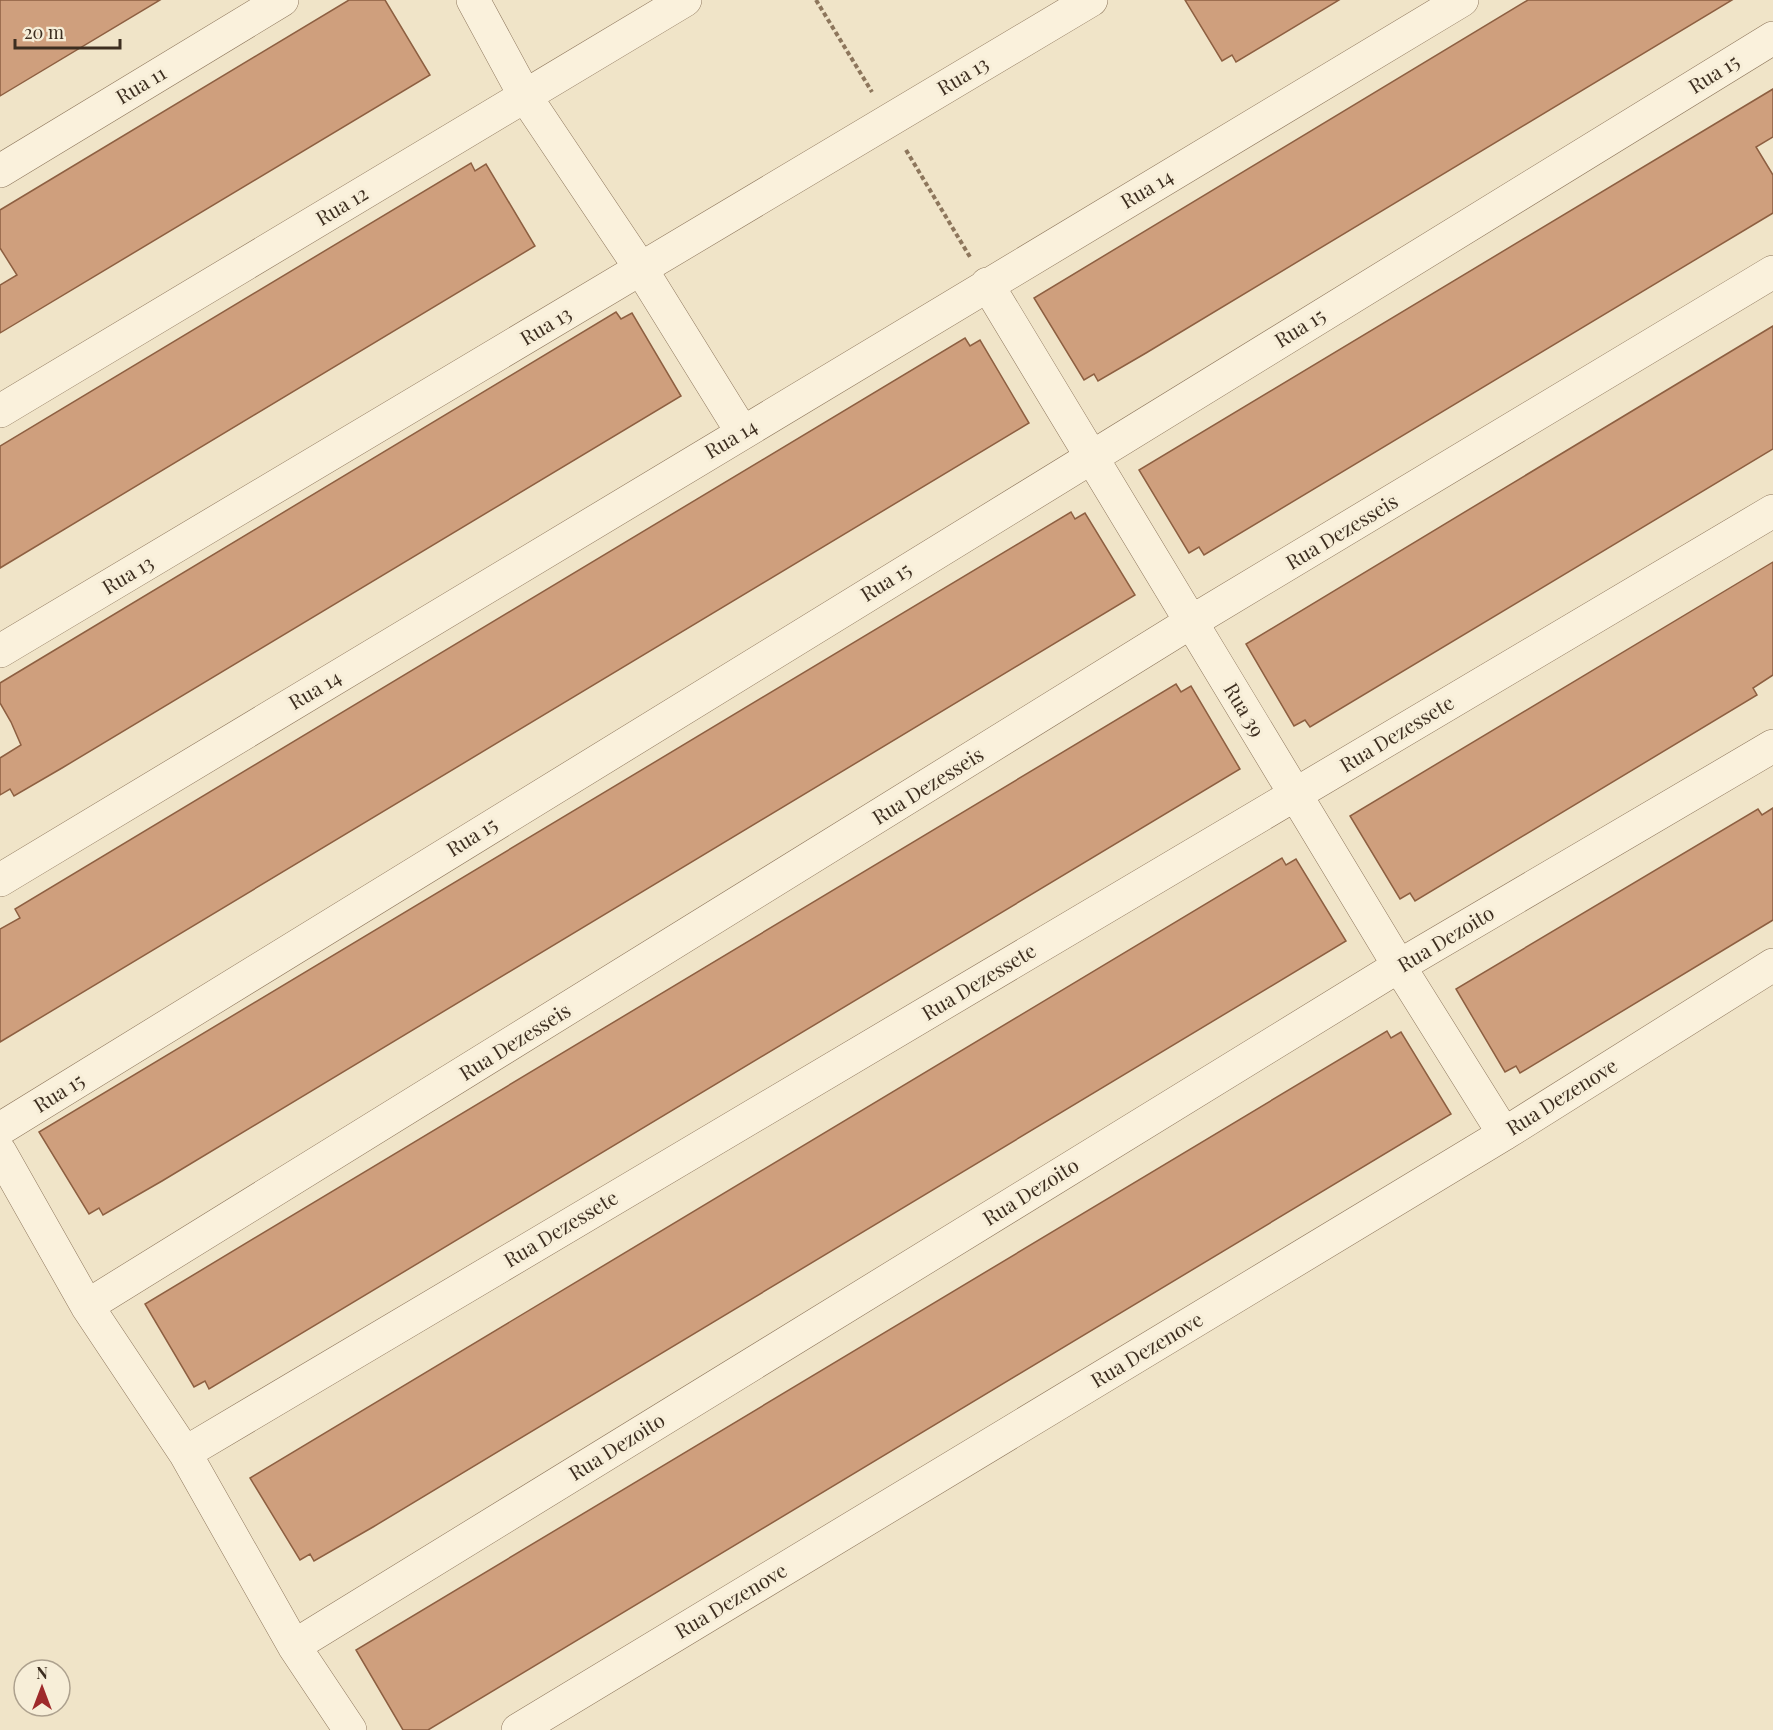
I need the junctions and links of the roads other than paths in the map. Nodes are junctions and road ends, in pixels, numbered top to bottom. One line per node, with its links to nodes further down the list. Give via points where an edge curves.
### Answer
1 (282, 0): 8 (street, Rua 11)
2 (473, 0): 7 (street)
3 (685, 0): 7 (street, Rua 12)
4 (1091, 0): 9 (street, Rua 13)
5 (1462, 0): 11 (street, Rua 14)
6 (1773, 38): 14 (street, Rua 15)
7 (525, 96): 9 (street); 12 (street, Rua 12)
8 (0, 171)
9 (641, 269): 13 (street); 17 (street, Rua 13)
10 (1773, 272): 16 (street, Rua Dezesseis)
11 (987, 284): 13 (street, Rua 14); 14 (street, Rua 39)
12 (0, 411)
13 (742, 432): 20 (street, Rua 14)
14 (1090, 456): 16 (street, Rua 39); 23 (street, Rua 15)
15 (1773, 511): 19 (street, Rua Dezessete)
16 (1191, 622): 19 (street, Rua 39); 26 (street, Rua Dezesseis)
17 (0, 651)
18 (1773, 746): 22 (street, Rua Dezoito)
19 (1295, 794): 22 (street, Rua 39); 27 (street, Rua Dezessete)
20 (0, 880)
21 (1773, 965): 24 (street, Rua Dezenove)
22 (1399, 966): 24 (street, Rua 39); 28 (street, Rua Dezoito)
23 (0, 1129)
24 (1504, 1134): 30 (street, Rua Dezenove)
25 (0, 1152): 26 (street)
26 (87, 1306): 27 (street)
27 (185, 1453): 28 (street)
28 (294, 1646): 29 (street)
29 (350, 1730)
30 (518, 1730)

